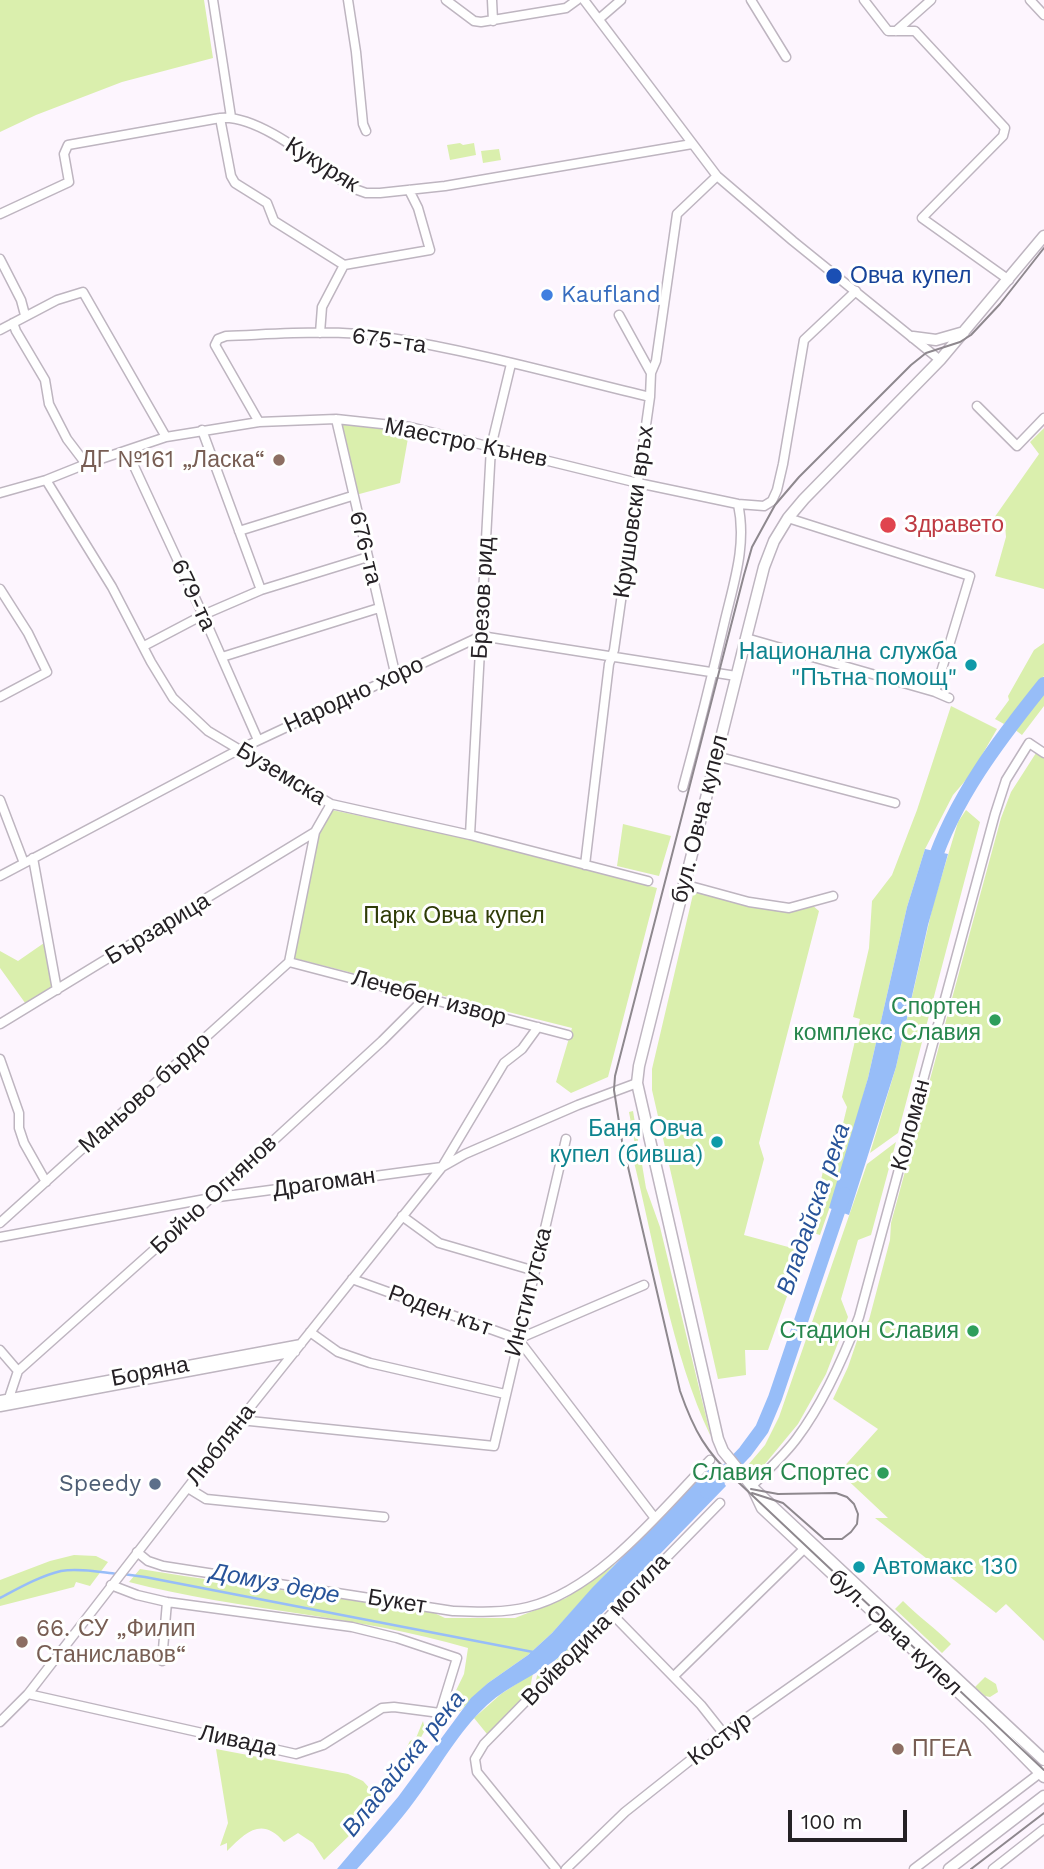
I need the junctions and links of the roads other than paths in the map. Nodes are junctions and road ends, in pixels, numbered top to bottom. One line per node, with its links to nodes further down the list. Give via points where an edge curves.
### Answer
1 (214, 0): 19 (street)
2 (348, 0): 21 (street)
3 (446, 0): 14 (street, via 478,22)
4 (492, 0): 14 (street)
5 (577, 0): 14 (street, via 566,8)
6 (584, 0): 13 (street)
7 (621, 0): 13 (street)
8 (751, 0): 18 (street)
9 (864, 0): 16 (street, via 888,31)
10 (931, 0): 15 (street)
11 (1030, 0): 12 (street)
12 (1044, 15)
13 (599, 19): 22 (street)
14 (493, 20)
15 (906, 22): 16 (street); 17 (street)
16 (896, 31): 17 (street)
17 (915, 32): 29 (street, via 1005,130 922,218)
18 (786, 57)
19 (231, 117): 20 (street, Кукуряк); 24 (street, Кукуряк, via 272,134 352,188 366,193)
20 (220, 118): 25 (street, Кукуряк, via 68,145 64,154 69,181); 28 (street, via 235,183 265,201 274,221)
21 (366, 131)
22 (692, 144): 23 (street); 24 (street, Кукуряк)
23 (717, 176): 30 (street); 40 (street, Крушовски връх, via 677,215)
24 (409, 190): 28 (street, via 430,250)
25 (0, 214)
26 (1044, 236): 29 (main road, бул. Овча купел)
27 (0, 259): 31 (street)
28 (345, 265): 36 (street, via 322,307)
29 (1009, 280): 35 (main road, бул. Овча купел)
30 (856, 291): 37 (street); 55 (street, Маестро Кънев, via 804,340 783,464 772,501 757,507)
31 (25, 315): 33 (street); 47 (street, via 83,292)
32 (619, 315): 40 (street)
33 (13, 323): 34 (street); 50 (street, via 45,380 48,404)
34 (0, 330)
35 (964, 331): 37 (main road, via 936,340); 38 (main road, бул. Овча купел)
36 (320, 333): 39 (street, 675-та, via 384,337); 45 (street, 675-та, via 218,339 215,345)
37 (913, 337): 38 (street)
38 (940, 360): 56 (main road, бул. Овча купел)
39 (511, 364): 41 (street, 675-та); 48 (street, Брезов рид)
40 (651, 373): 41 (street, Крушовски връх)
41 (650, 397): 52 (street, Крушовски връх)
42 (977, 406): 43 (street, via 1017,446)
43 (1044, 418)
44 (336, 419): 45 (street, Маестро Кънев); 48 (street, Маестро Кънев, via 410,427); 54 (street, 676-та)
45 (259, 422): 46 (street, Маестро Кънев)
46 (202, 430): 47 (street, Маестро Кънев); 57 (street)
47 (166, 437): 49 (street, Маестро Кънев)
48 (491, 447): 52 (street, Маестро Кънев); 63 (street, Брезов рид)
49 (127, 451): 50 (street, Маестро Кънев); 62 (street, 679-та)
50 (86, 464): 51 (street, Маестро Кънев)
51 (46, 480): 53 (street, Маестро Кънев); 65 (street, Буземска)
52 (638, 483): 55 (street, Маестро Кънев); 67 (street, Крушовски връх)
53 (0, 493)
54 (352, 496): 57 (street); 58 (street, 676-та)
55 (738, 504): 68 (street, via 743,542)
56 (788, 518): 64 (main road, бул. Овча купел, via 764,566); 71 (street, via 970,576)
57 (239, 531): 60 (street)
58 (368, 557): 60 (street); 61 (street, 676-та)
59 (0, 589): 72 (street, via 47,672)
60 (261, 590): 62 (street)
61 (379, 608): 66 (street); 70 (street, 676-та)
62 (203, 615): 65 (street); 66 (street, 679-та)
63 (481, 636): 67 (street); 70 (street, Народно хоро); 83 (street, Брезов рид)
64 (746, 638): 69 (main road, бул. Овча купел); 71 (street)
65 (144, 646): 75 (street, Буземска, via 173,698 208,731)
66 (222, 657): 74 (street, 679-та)
67 (611, 657): 68 (street); 86 (street, Крушовски връх)
68 (713, 672): 69 (street); 78 (street)
69 (736, 676): 77 (main road, бул. Овча купел)
70 (396, 677): 74 (street, Народно хоро)
71 (935, 692): 73 (street)
72 (0, 697)
73 (949, 698)
74 (258, 740): 75 (street, Народно хоро)
75 (240, 749): 81 (street, Буземска); 84 (street, Народно хоро)
76 (1044, 753): 120 (street, Коломан, via 1030,743 1006,780 859,1317 825,1394 796,1440)
77 (716, 756): 80 (street); 89 (main road, бул. Овча купел)
78 (683, 787)
79 (0, 800): 85 (street)
80 (895, 803)
81 (331, 804): 82 (street); 83 (street, Буземска)
82 (315, 832): 91 (street); 92 (street, Бързарица)
83 (470, 835): 86 (street, Буземска)
84 (33, 858): 85 (street, Народно хоро); 92 (street)
85 (24, 863): 87 (street, Народно хоро)
86 (586, 865): 88 (street, Буземска)
87 (0, 876)
88 (648, 881)
89 (684, 884): 90 (street, via 789,908); 98 (main road, бул. Овча купел)
90 (833, 897)
91 (289, 962): 93 (street, Лечебен извор); 101 (street, Маньово бърдо)
92 (57, 990): 94 (street, Бързарица)
93 (427, 996): 95 (street, Лечебен извор); 102 (street, Бойчо Огнянов)
94 (0, 1024)
95 (538, 1027): 96 (street, Лечебен извор); 100 (street, Любляна, via 504,1063)
96 (568, 1035)
97 (0, 1059): 101 (street, via 19,1113 21,1133)
98 (637, 1083): 100 (street, Любляна); 120 (main road, бул. Овча купел, via 711,1413 723,1451)
99 (566, 1139): 106 (street, Институтска)
100 (442, 1167): 102 (street, Драгоман); 103 (street, Любляна)
101 (46, 1182): 104 (street, Маньово бърдо)
102 (211, 1198): 105 (street, Драгоман); 114 (street, Бойчо Огнянов)
103 (402, 1216): 106 (street, via 439,1243); 107 (street, Любляна)
104 (0, 1223)
105 (0, 1237)
106 (536, 1271): 110 (street, Институтска)
107 (352, 1279): 109 (street, Любляна); 110 (street, Роден кът)
108 (644, 1285): 110 (street, Роден кът)
109 (310, 1332): 111 (street, Любляна); 115 (street, via 338,1352 370,1363)
110 (518, 1339): 115 (street, Институтска); 124 (street)
111 (301, 1344): 113 (street, Любляна); 116 (street, Боряна)
112 (0, 1350): 114 (street)
113 (295, 1352): 117 (street, Боряна); 118 (street, Любляна)
114 (18, 1371): 116 (street, Бойчо Огнянов)
115 (505, 1394): 118 (street, Институтска, via 494,1446)
116 (4, 1399)
117 (0, 1407)
118 (240, 1420): 121 (street, Любляна)
119 (710, 1460): 124 (street, Войводина могила)
120 (752, 1486): 125 (main road, бул. Овча купел)
121 (188, 1488): 123 (street, via 206,1499); 126 (street, Любляна)
122 (720, 1503): 130 (street, Войводина могила)
123 (384, 1517)
124 (654, 1517): 129 (street, Войводина могила, via 611,1561 553,1598 490,1613)
125 (807, 1545): 131 (main road, бул. Овча купел); 133 (street)
126 (137, 1552): 127 (street, Любляна); 129 (street, Букет, via 163,1566)
127 (113, 1582): 128 (street, Букет, via 137,1595); 134 (street, Любляна)
128 (167, 1602): 132 (street); 135 (street, Букет, via 352,1628 457,1658)
129 (453, 1611)
130 (612, 1614): 133 (street); 142 (street, Войводина могила, via 484,1744 475,1759 477,1772)
131 (887, 1619): 137 (street, Костур); 138 (main road, бул. Овча купел); 139 (main road, бул. Овча купел)
132 (162, 1661)
133 (674, 1676): 137 (street)
134 (28, 1694): 135 (street, Ливада, via 296,1754 323,1745 382,1708); 136 (street, Любляна)
135 (440, 1713)
136 (0, 1722)
137 (724, 1734): 143 (street, Костур, via 625,1812)
138 (1044, 1760)
139 (1043, 1773): 144 (street)
140 (1044, 1796): 145 (main road)
141 (1044, 1829): 146 (street)
142 (556, 1869)
143 (566, 1869)
144 (914, 1869)
145 (949, 1869)
146 (993, 1869)

